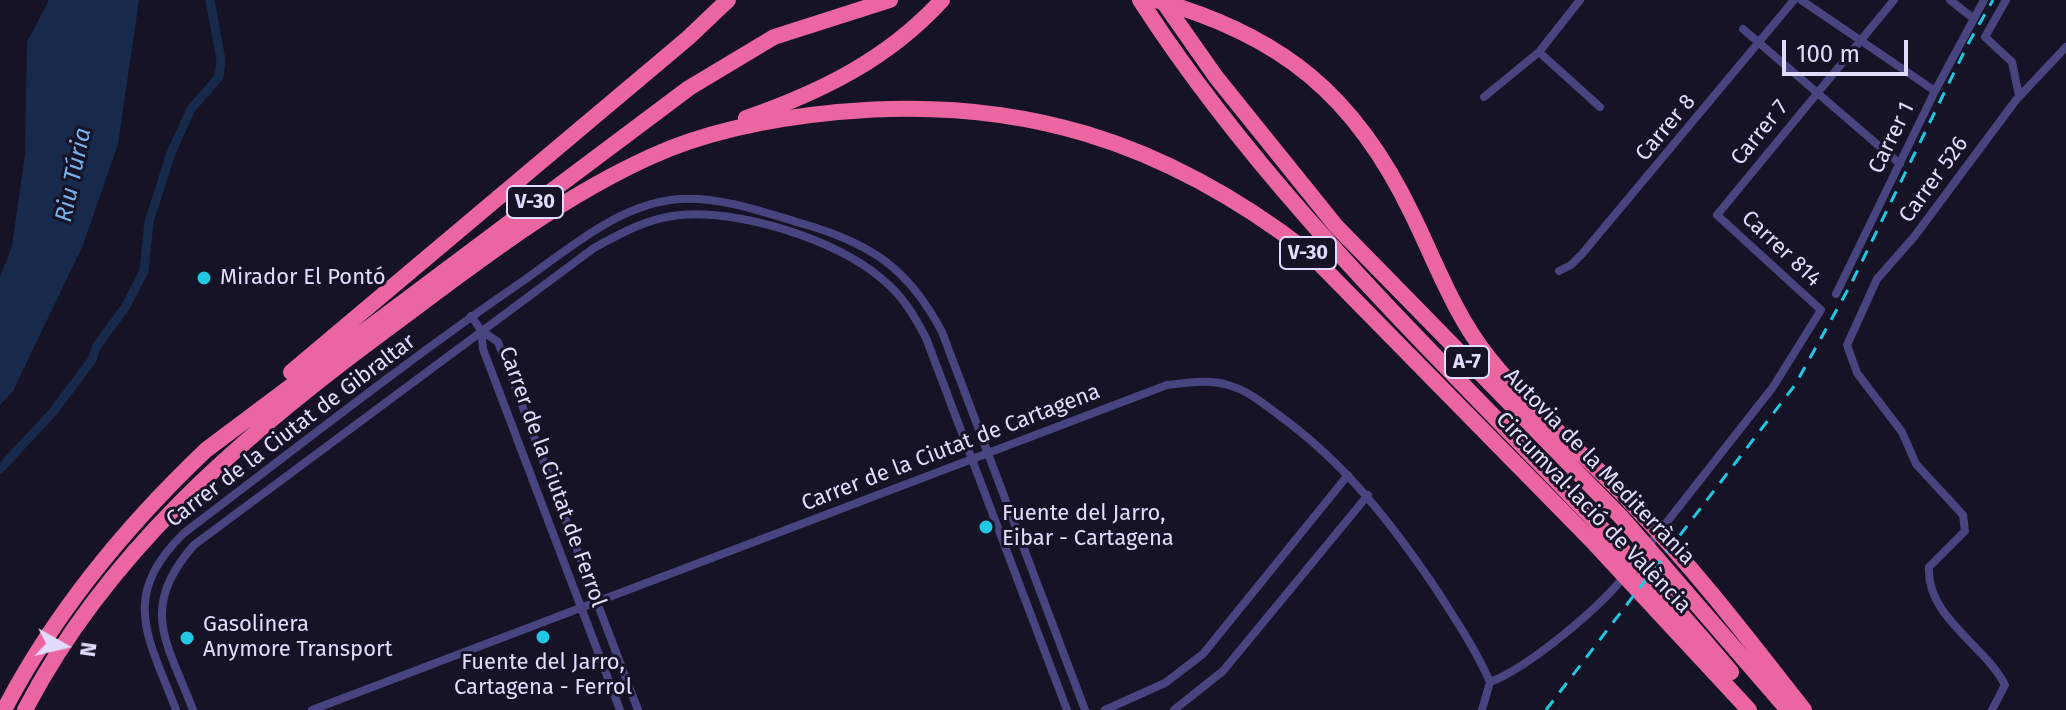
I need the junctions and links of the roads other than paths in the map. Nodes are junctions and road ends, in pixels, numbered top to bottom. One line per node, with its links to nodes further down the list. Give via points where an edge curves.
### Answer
1 (728, 0): 31 (highway, via 221,431)
2 (890, 0): 31 (highway, V-30, via 774,37 689,88)
3 (942, 0): 24 (highway, via 897,43 848,76)
4 (1140, 0): 52 (highway, Autovia de la Mediterrània / A-7, via 1196,83 1322,238 1606,531)
5 (1159, 0): 53 (highway, Autovia de la Mediterrània / A-7, via 1336,226 1621,517); 54 (highway, Circumval·lació de València, via 1253,35 1302,67 1334,98 1392,175 1451,299 1490,360 1693,571)
6 (1580, 0): 18 (street)
7 (1794, 0): 16 (street, Carrer 8)
8 (1801, 0): 15 (street)
9 (1894, 0): 15 (street, Carrer 7)
10 (1950, 0): 13 (street)
11 (1984, 0): 13 (street, Carrer 1)
12 (2006, 0): 21 (street, via 1985,37 2012,62)
13 (1973, 18): 19 (street, Carrer 1)
14 (1743, 29): 16 (street)
15 (1859, 41): 19 (street); 20 (street, Carrer 7)
16 (1760, 44): 20 (street); 27 (street, Carrer 8, via 1582,254)
17 (2066, 47): 21 (street, Carrer 526)
18 (1539, 52): 22 (street); 23 (street)
19 (1935, 91): 25 (street, Carrer 1)
20 (1816, 93): 25 (street); 26 (street, Carrer 7)
21 (2019, 96): 55 (street, Carrer 526, via 1877,279 1847,345 1857,373 1902,432 1916,464 1963,515 1965,531 1929,567 1928,585 1956,627 1997,669 2005,685)
22 (1484, 97)
23 (1600, 107)
24 (709, 135): 40 (highway, Circumval·lació de València / V-30, via 653,155 558,206 292,401 152,531 98,597); 51 (highway, Circumval·lació de València / V-30, via 808,115 885,107 960,109 1076,130 1190,174 1308,252 1594,543)
25 (1900, 164): 28 (street, Carrer 1)
26 (1717, 215): 38 (street, Carrer 814, via 1821,310 1773,387 1615,588 1513,673)
27 (1559, 271)
28 (1836, 294)
29 (471, 316): 30 (street); 32 (street, Carrer de la Ciutat de Gibraltar, via 617,217 680,199 762,212 840,234 890,263 923,296); 41 (street, Carrer de la Ciutat de Gibraltar, via 160,556 143,605 147,634)
30 (481, 330): 33 (street, Carrer de la Ciutat de Gibraltar, via 594,248 652,220 701,215 759,224 836,247 882,278 910,307); 36 (street, Carrer de la Ciutat de Ferrol, via 498,342); 37 (street, Carrer de la Ciutat de Ferrol, via 483,349); 42 (street, Carrer de la Ciutat de Gibraltar, via 194,545 166,582 161,608 162,630)
31 (206, 450): 39 (highway, V-30, via 94,572)
32 (988, 453): 33 (street, Carrer de la Ciutat de Cartagena); 34 (street, Carrer de la Ciutat de Cartagena, via 1167,385 1203,381 1253,396); 47 (street, Carrer de la Ciutat de Gibraltar)
33 (972, 460): 36 (street, Carrer de la Ciutat de Cartagena); 46 (street, Carrer de la Ciutat de Gibraltar)
34 (1348, 475): 35 (street, Carrer de la Ciutat de Cartagena); 48 (street, via 1203,654 1165,683)
35 (1368, 495): 38 (street, Carrer de la Ciutat de Cartagena, via 1400,535); 49 (street, via 1223,671)
36 (597, 602): 37 (street, Carrer de la Ciutat de Cartagena); 45 (street, Carrer de la Ciutat de Ferrol)
37 (581, 608): 43 (street, Carrer de la Ciutat de Cartagena); 44 (street, Carrer de la Ciutat de Ferrol)
38 (1490, 682): 50 (street)
39 (4, 710)
40 (25, 710)
41 (176, 710)
42 (193, 710)
43 (312, 710)
44 (620, 710)
45 (638, 710)
46 (1067, 710)
47 (1085, 710)
48 (1105, 710)
49 (1174, 710)
50 (1482, 710)
51 (1749, 710)
52 (1763, 710)
53 (1788, 710)
54 (1804, 710)
55 (1992, 710)

